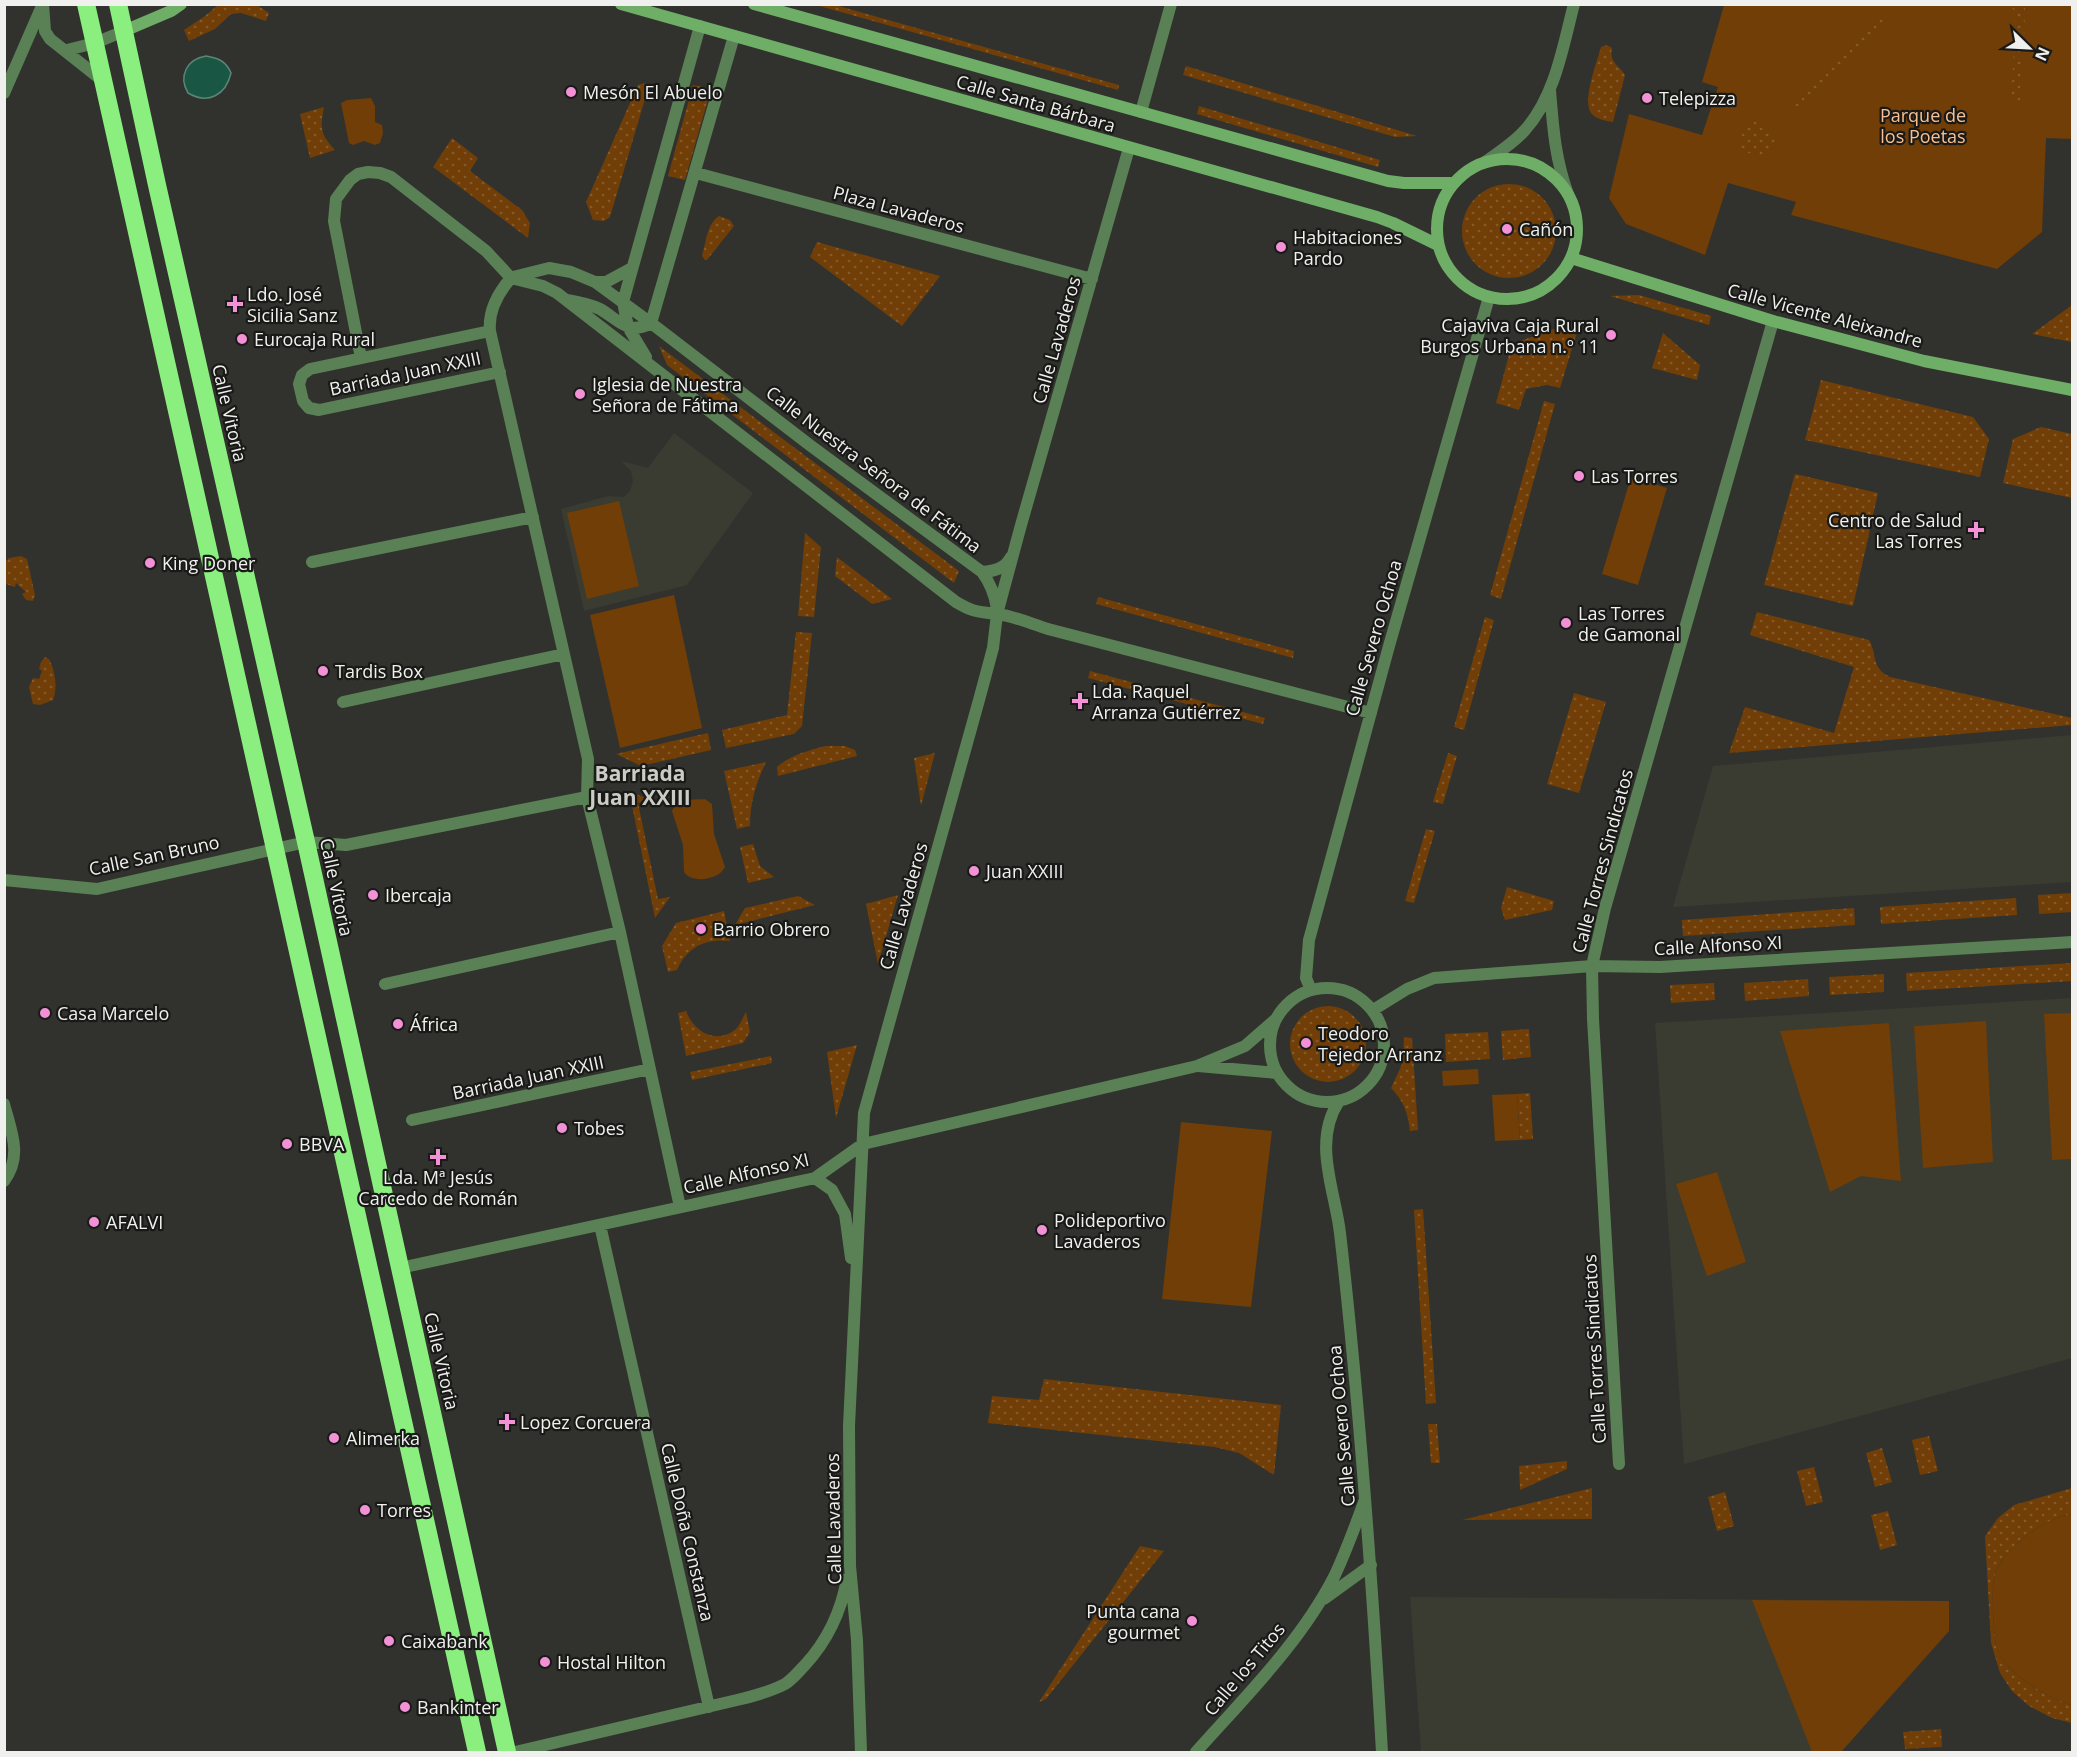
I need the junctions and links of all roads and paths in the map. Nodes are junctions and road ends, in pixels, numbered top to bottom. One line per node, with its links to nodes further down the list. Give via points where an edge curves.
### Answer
1 (42, 4): 13 (street, via 45,31); 16 (street)
2 (86, 4): 12 (highway)
3 (118, 4): 10 (highway, Calle Vitoria)
4 (181, 4): 10 (main road)
5 (621, 4): 9 (main road, Calle Santa Bárbara)
6 (754, 4): 17 (main road, Calle Santa Bárbara)
7 (1171, 4): 17 (street)
8 (1574, 4): 15 (street)
9 (700, 26): 11 (main road, Calle Santa Bárbara); 25 (street)
10 (124, 31): 12 (street); 49 (highway, Calle Vitoria)
11 (735, 36): 18 (main road, Calle Santa Bárbara); 20 (street)
12 (96, 43): 13 (street); 14 (highway)
13 (67, 50): 14 (street)
14 (104, 82): 50 (highway)
15 (1550, 89): 19 (street, via 1526,130); 22 (street, via 1555,150)
16 (4, 93)
17 (1141, 112): 21 (main road, Calle Santa Bárbara, via 1388,181)
18 (1129, 148): 23 (main road, Calle Santa Bárbara, via 1377,217); 27 (street, Calle Lavaderos)
19 (1485, 162): 21 (main road); 22 (main road, via 1509,158 1530,162 1551,174)
20 (696, 173): 27 (street, Plaza Lavaderos); 33 (street)
21 (1453, 183): 23 (main road, via 1438,213)
22 (1568, 194): 24 (main road, via 1577,222)
23 (1438, 245): 29 (main road, via 1452,273)
24 (1571, 258): 29 (main road, via 1544,289 1512,299); 32 (main road, Calle Vicente Aleixandre)
25 (632, 268): 28 (street, via 606,282); 31 (street)
26 (510, 278): 28 (street, Calle Nuestra Señora de Fátima, via 549,268); 30 (street, via 543,286); 35 (street, Barriada Juan XXIII, via 493,306); 36 (street, Barriada Juan XXIII, via 486,252 391,177 358,174 336,199 334,220)
27 (1092, 279): 41 (street, Calle Lavaderos)
28 (595, 282): 31 (street, Calle Nuestra Señora de Fátima)
29 (1489, 297): 47 (street, Calle Severo Ochoa)
30 (566, 300): 34 (street, via 583,302); 37 (street)
31 (623, 302): 33 (street, Calle Nuestra Señora de Fátima); 34 (street)
32 (1773, 321): 39 (main road, Calle Vicente Aleixandre, via 1924,361); 54 (street, Calle Torres Sindicatos, via 1605,908)
33 (651, 323): 34 (street, via 641,328); 43 (street, Calle Nuestra Señora de Fátima)
34 (628, 327): 37 (street)
35 (490, 331): 36 (street, Barriada Juan XXIII); 38 (street, Barriada Juan XXIII)
36 (361, 358): 38 (street, Barriada Juan XXIII, via 310,369 299,384 303,401 309,408 319,410)
37 (652, 366): 44 (street, via 956,602 971,610)
38 (500, 372): 40 (street, Barriada Juan XXIII)
39 (2073, 390)
40 (533, 518): 42 (street); 45 (street, Barriada Juan XXIII)
41 (1016, 541): 43 (street, Calle Lavaderos, via 1010,561 997,570); 44 (street, Calle Lavaderos)
42 (312, 562)
43 (982, 572): 44 (street, Calle Nuestra Señora de Fátima, via 996,598)
44 (997, 614): 47 (street); 65 (street, Calle Lavaderos, via 993,648 867,1104)
45 (564, 654): 46 (street); 48 (street, Barriada Juan XXIII, via 588,759)
46 (343, 702)
47 (1371, 713): 56 (street, Calle Severo Ochoa, via 1309,940 1306,978)
48 (587, 797): 49 (street, via 345,845); 52 (street, Barriada Juan XXIII)
49 (306, 842): 50 (street, Calle San Bruno); 70 (highway, Calle Vitoria)
50 (275, 849): 51 (street, Calle San Bruno, via 97,889); 78 (highway)
51 (7, 882)
52 (620, 932): 55 (street); 60 (street, Barriada Juan XXIII)
53 (2073, 942): 54 (street, Calle Alfonso XI, via 1660,967)
54 (1592, 966): 57 (street, Calle Alfonso XI, via 1434,978); 72 (street, Calle Torres Sindicatos)
55 (385, 984)
56 (1311, 990): 57 (street, via 1335,988 1349,992); 58 (street, via 1296,996)
57 (1373, 1010): 62 (street, via 1385,1044 1382,1060 1366,1088)
58 (1276, 1019): 59 (street, Calle Alfonso XI, via 1245,1046); 61 (street, via 1270,1037)
59 (1197, 1066): 61 (street, Calle Alfonso XI); 65 (street, Calle Alfonso XI)
60 (650, 1070): 64 (street, Barriada Juan XXIII); 68 (street, Barriada Juan XXIII)
61 (1276, 1073): 62 (street, via 1305,1098 1319,1103)
62 (1339, 1101): 73 (street, Calle Severo Ochoa, via 1328,1120 1326,1159 1339,1224 1351,1326)
63 (4, 1104): 67 (street, via 16,1152)
64 (412, 1120)
65 (863, 1144): 66 (street, Calle Alfonso XI); 71 (street, Calle Lavaderos)
66 (816, 1178): 68 (street, Calle Alfonso XI); 71 (street, Calle Lavaderos, via 831,1190 845,1214)
67 (4, 1181)
68 (680, 1207): 69 (street, Calle Alfonso XI)
69 (600, 1225): 70 (street, Calle Alfonso XI); 77 (street, Calle Doña Constanza)
70 (400, 1268): 79 (highway, Calle Vitoria)
71 (855, 1286): 75 (street, Calle Lavaderos, via 849,1426)
72 (1619, 1464)
73 (1365, 1499): 74 (street, Calle Severo Ochoa); 76 (street, Calle los Titos, via 1348,1546)
74 (1371, 1565): 76 (street, Calle los Titos); 83 (street, Calle Severo Ochoa)
75 (850, 1566): 77 (street, via 832,1627 820,1648 792,1679 761,1694); 81 (street, Calle Lavaderos)
76 (1316, 1606): 82 (street, Calle los Titos, via 1289,1645)
77 (709, 1707): 80 (street)
78 (477, 1752)
79 (507, 1752)
80 (515, 1752)
81 (861, 1752)
82 (1196, 1752)
83 (1382, 1752)

